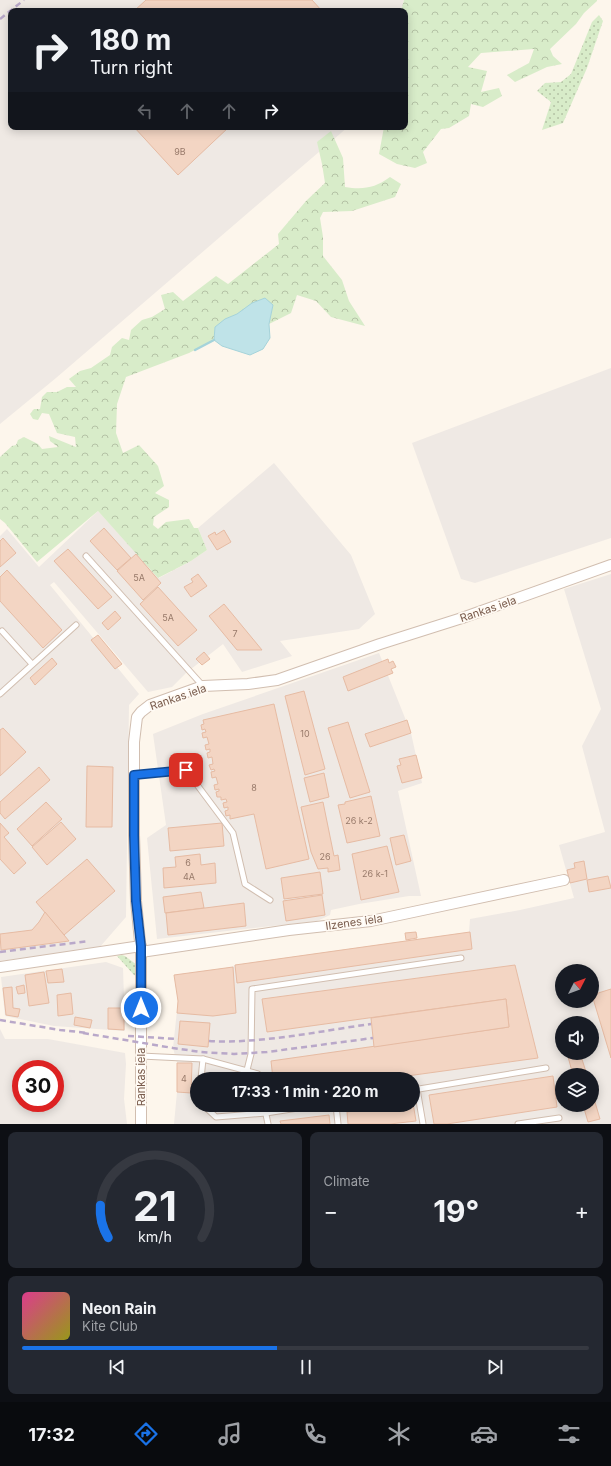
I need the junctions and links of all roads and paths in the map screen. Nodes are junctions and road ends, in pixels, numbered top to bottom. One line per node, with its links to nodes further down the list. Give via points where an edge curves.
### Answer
1 (86, 556): 6 (lane)
2 (611, 565): 6 (street, Rankas iela, via 277,680)
3 (76, 625): 5 (lane)
4 (2, 630): 5 (lane)
5 (32, 664): 7 (lane)
6 (203, 686): 8 (street, Rankas iela, via 150,705 136,718)
7 (0, 694)
8 (134, 775): 10 (lane, via 186,770 233,833 245,884); 11 (street, Rankas iela, via 136,901)
9 (564, 880): 11 (street, Ilzenes iela, via 371,921)
10 (270, 900)
11 (141, 949): 13 (street, Ilzenes iela); 14 (street, Rankas iela)
12 (461, 958): 17 (lane, via 252,989 251,1054)
13 (0, 967)
14 (141, 1056): 15 (lane); 27 (street, Rankas iela)
15 (203, 1059): 17 (lane); 18 (lane)
16 (546, 1068): 20 (lane)
17 (247, 1070): 19 (lane)
18 (202, 1072)
19 (252, 1072)
20 (420, 1088)
21 (420, 1111): 30 (lane)
22 (211, 1112): 25 (lane, via 216,1117)
23 (272, 1112): 25 (lane)
24 (337, 1112): 29 (lane)
25 (266, 1113): 28 (lane)
26 (559, 1118): 31 (lane)
27 (141, 1124)
28 (268, 1124)
29 (338, 1124)
30 (423, 1124)
31 (518, 1124)

